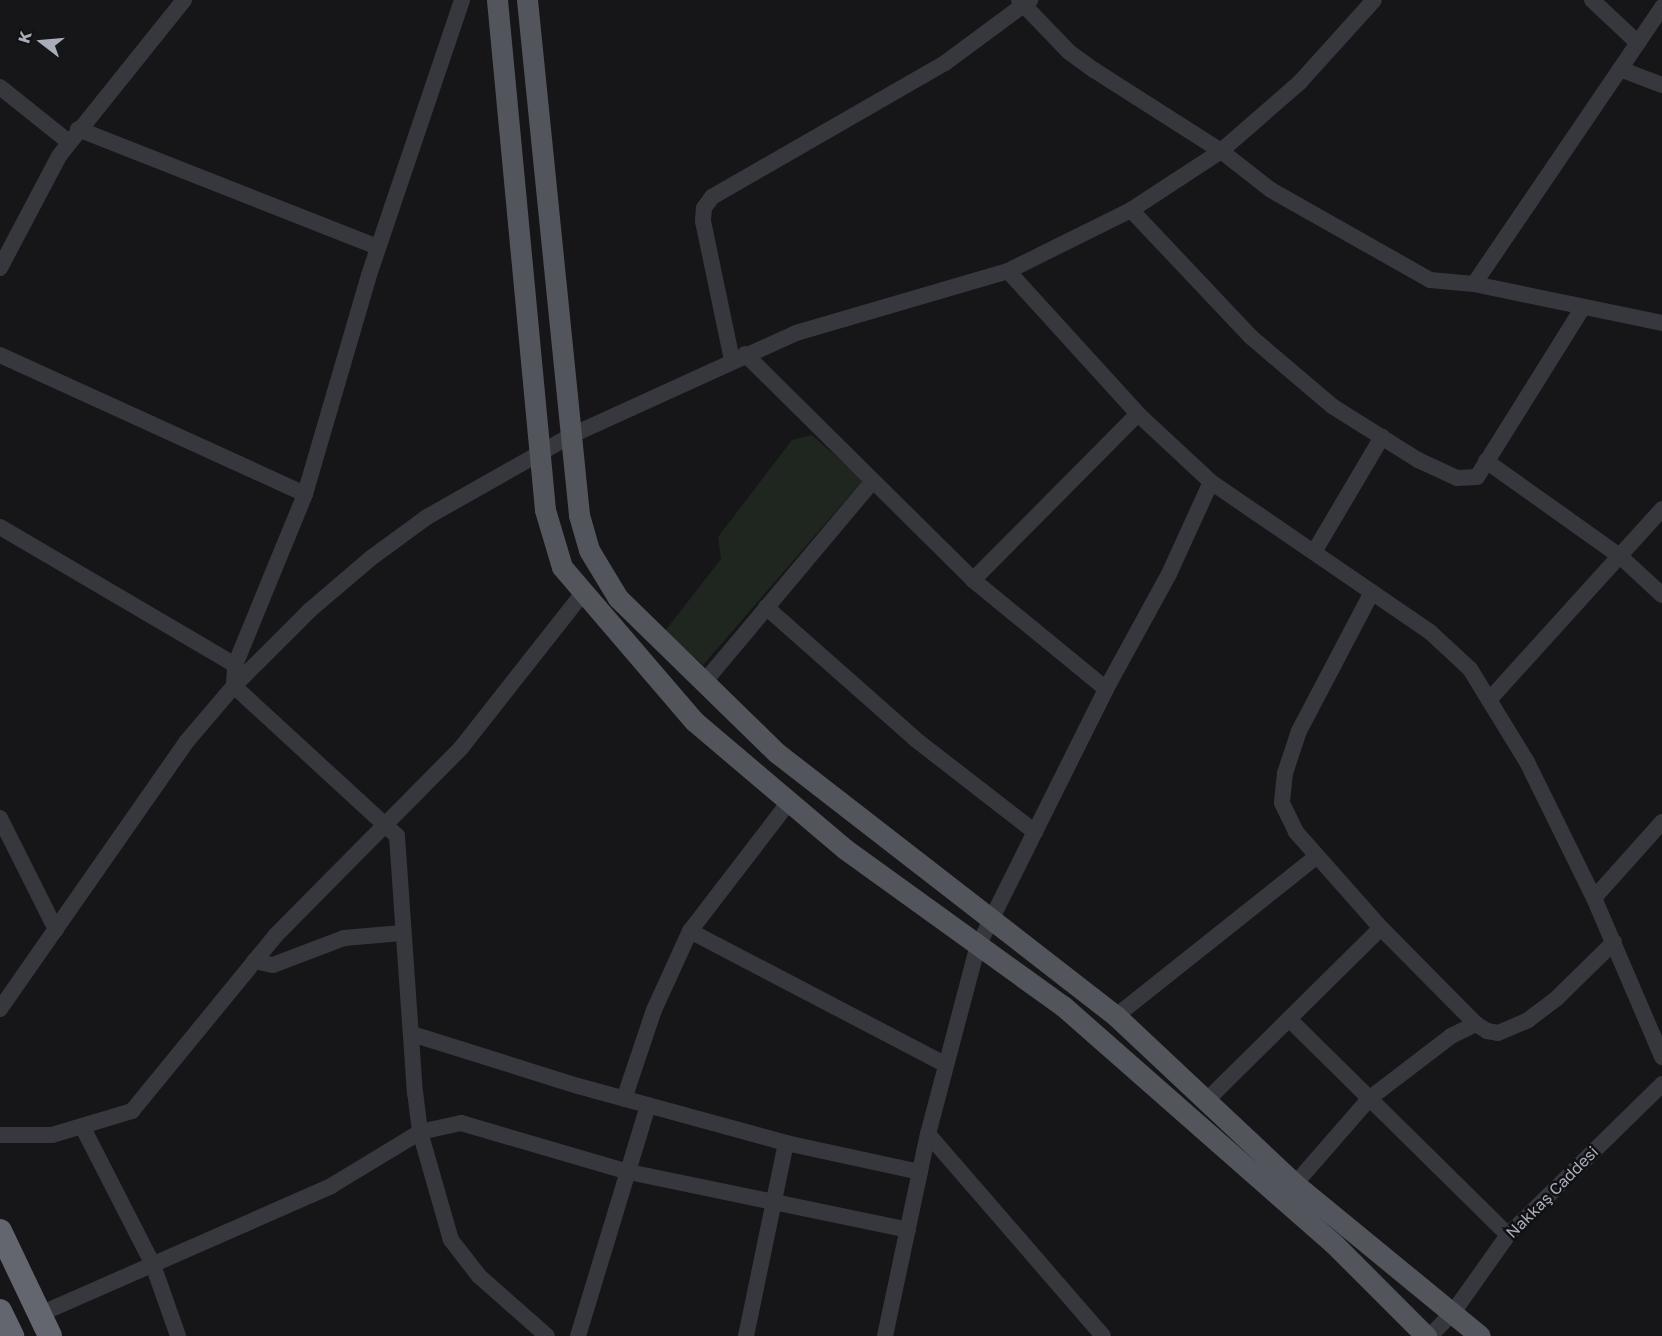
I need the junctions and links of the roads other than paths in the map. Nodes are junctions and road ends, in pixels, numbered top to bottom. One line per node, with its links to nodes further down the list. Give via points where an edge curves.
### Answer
1 (184, 0): 13 (street)
2 (462, 0): 16 (street)
3 (497, 0): 27 (main road)
4 (527, 0): 25 (main road)
5 (1374, 0): 14 (street, via 1300,82)
6 (1592, 0): 9 (street)
7 (1024, 2): 14 (street, via 1069,52); 23 (street, via 945,63 712,198 704,208 703,221)
8 (1662, 7): 9 (street)
9 (1638, 43): 10 (street)
10 (1620, 69): 11 (street); 19 (street)
11 (1662, 86)
12 (0, 87): 13 (street)
13 (73, 135): 16 (street); 17 (street)
14 (1221, 151): 15 (street); 19 (street, via 1271,190 1430,280)
15 (1131, 210): 18 (street); 26 (street, via 1251,337 1332,406)
16 (378, 247): 31 (street)
17 (0, 268)
18 (1008, 271): 23 (street, via 855,314); 24 (street)
19 (1474, 284): 20 (street)
20 (1582, 309): 21 (street); 28 (street)
21 (1662, 323)
22 (0, 355): 31 (street)
23 (738, 357): 25 (street); 29 (street)
24 (1138, 414): 30 (street); 36 (street)
25 (570, 436): 27 (street); 42 (main road, via 579,515 589,550 618,598)
26 (1382, 437): 28 (street, via 1457,478 1477,477); 34 (street)
27 (542, 454): 38 (main road, via 548,522 562,567); 43 (street, via 427,518 371,558 293,625)
28 (1486, 461): 35 (street)
29 (873, 481): 36 (street); 40 (street)
30 (1211, 482): 34 (street); 44 (street, via 1169,574)
31 (305, 494): 41 (street)
32 (1662, 509): 35 (street)
33 (0, 527): 41 (street)
34 (1314, 552): 37 (street)
35 (1621, 557): 39 (street); 45 (street)
36 (973, 580): 44 (street)
37 (1372, 592): 45 (street, via 1446,646 1470,669); 51 (street, via 1299,731 1285,773 1282,803 1296,832)
38 (582, 594): 46 (main road, via 694,721); 49 (street, via 461,748)
39 (1662, 595)
40 (766, 607): 42 (street); 50 (street, via 915,738)
41 (235, 665): 43 (street)
42 (705, 681): 53 (main road, via 777,753)
43 (234, 686): 49 (street); 55 (street, via 187,741)
44 (1106, 689): 50 (street)
45 (1490, 700): 52 (street, via 1527,762)
46 (789, 802): 56 (street); 59 (main road)
47 (0, 818): 55 (street)
48 (1662, 822): 52 (street)
49 (387, 823): 57 (street, via 397,836); 60 (street)
50 (1035, 832): 53 (street)
51 (1317, 856): 54 (street); 62 (street)
52 (1594, 898): 58 (street)
53 (990, 920): 59 (street); 62 (main road)
54 (1381, 928): 63 (street); 64 (street)
55 (56, 930): 61 (street)
56 (690, 931): 67 (street); 70 (street, via 654,1010)
57 (402, 933): 60 (street, via 344,938 273,965); 65 (street)
58 (1614, 942): 64 (street, via 1557,998 1528,1020 1498,1033); 66 (street)
59 (978, 948): 67 (street); 97 (main road, via 1063,1006 1333,1243)
60 (254, 961): 73 (street, via 132,1111)
61 (0, 1009)
62 (1116, 1016): 71 (main road)
63 (1289, 1019): 69 (street); 71 (street)
64 (1476, 1024): 69 (street, via 1451,1036)
65 (412, 1034): 70 (street); 74 (street)
66 (1662, 1057)
67 (946, 1065): 75 (street)
68 (1662, 1084): 84 (street, Nakkaş Caddesi)
69 (1370, 1098): 80 (street); 84 (street)
70 (624, 1099): 72 (street)
71 (1206, 1101): 80 (main road)
72 (648, 1105): 77 (street); 78 (street)
73 (82, 1126): 76 (street, via 52,1135); 85 (street)
74 (420, 1132): 78 (street, via 461,1123); 85 (street, via 331,1186); 92 (street, via 451,1240 479,1276)
75 (928, 1134): 79 (street); 96 (street)
76 (0, 1135)
77 (786, 1143): 79 (street); 81 (street)
78 (629, 1172): 81 (street); 93 (street)
79 (920, 1172): 82 (street)
80 (1295, 1184): 87 (main road)
81 (772, 1200): 82 (street); 94 (street)
82 (908, 1230): 95 (street)
83 (0, 1231): 88 (highway)
84 (1508, 1234): 87 (street, Nakkaş Caddesi)
85 (153, 1265): 88 (street); 91 (street)
86 (0, 1311): 89 (highway)
87 (1454, 1311): 97 (street, Nakkaş Caddesi); 98 (main road)
88 (40, 1314): 90 (highway)
89 (12, 1336)
90 (50, 1336)
91 (178, 1336)
92 (547, 1336)
93 (578, 1336)
94 (746, 1336)
95 (885, 1336)
96 (1104, 1336)
97 (1428, 1336)
98 (1480, 1336)

